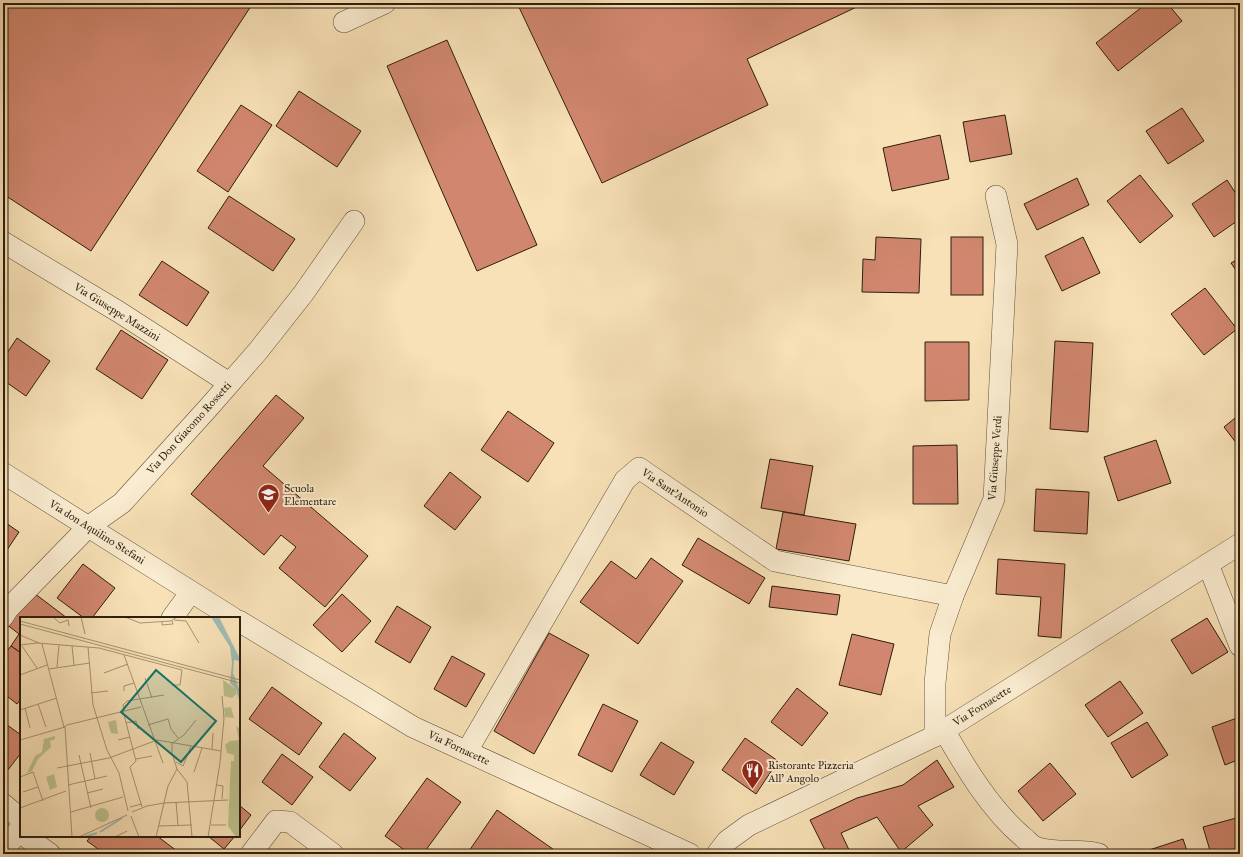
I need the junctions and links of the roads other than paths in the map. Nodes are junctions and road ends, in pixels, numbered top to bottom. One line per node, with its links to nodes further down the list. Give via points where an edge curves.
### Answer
1 (385, 3): 2 (street)
2 (344, 22)
3 (996, 196): 12 (street, Via Giuseppe Verdi, via 1007,244 994,499)
4 (354, 221): 6 (street, Via Don Giacomo Rossetti, via 303,294)
5 (3, 242): 6 (street, Via Giuseppe Mazzini, via 119,312)
6 (229, 383): 8 (street, Via Don Giacomo Rossetti, via 122,503)
7 (3, 473): 8 (street, Via don Aquilino Stefani)
8 (88, 527): 11 (street, Via don Aquilino Stefani); 13 (street, Via Don Giacomo Rossetti)
9 (1240, 544): 10 (street, Via Fornacette)
10 (1208, 564): 17 (street); 18 (street, Via Fornacette)
11 (191, 592): 14 (street); 15 (street)
12 (953, 596): 18 (street, Via Giuseppe Verdi, via 940,634 935,683); 19 (street, Via Sant'Antonio, via 775,561 639,468 625,480)
13 (3, 617)
14 (173, 617)
15 (232, 617)
16 (240, 622): 19 (street, Via Fornacette, via 413,727)
17 (1240, 646)
18 (939, 733): 29 (street, Via Fornacette, via 749,825 727,841); 30 (street, via 997,810 1015,831 1034,847)
19 (467, 751): 28 (street, Via Fornacette)
20 (3, 804): 21 (street)
21 (20, 828)
22 (20, 830): 24 (street)
23 (30, 837): 25 (street)
24 (3, 852)
25 (50, 854)
26 (251, 854): 27 (street, via 276,821 290,822)
27 (334, 854)
28 (690, 854)
29 (717, 854)
30 (1099, 854)

